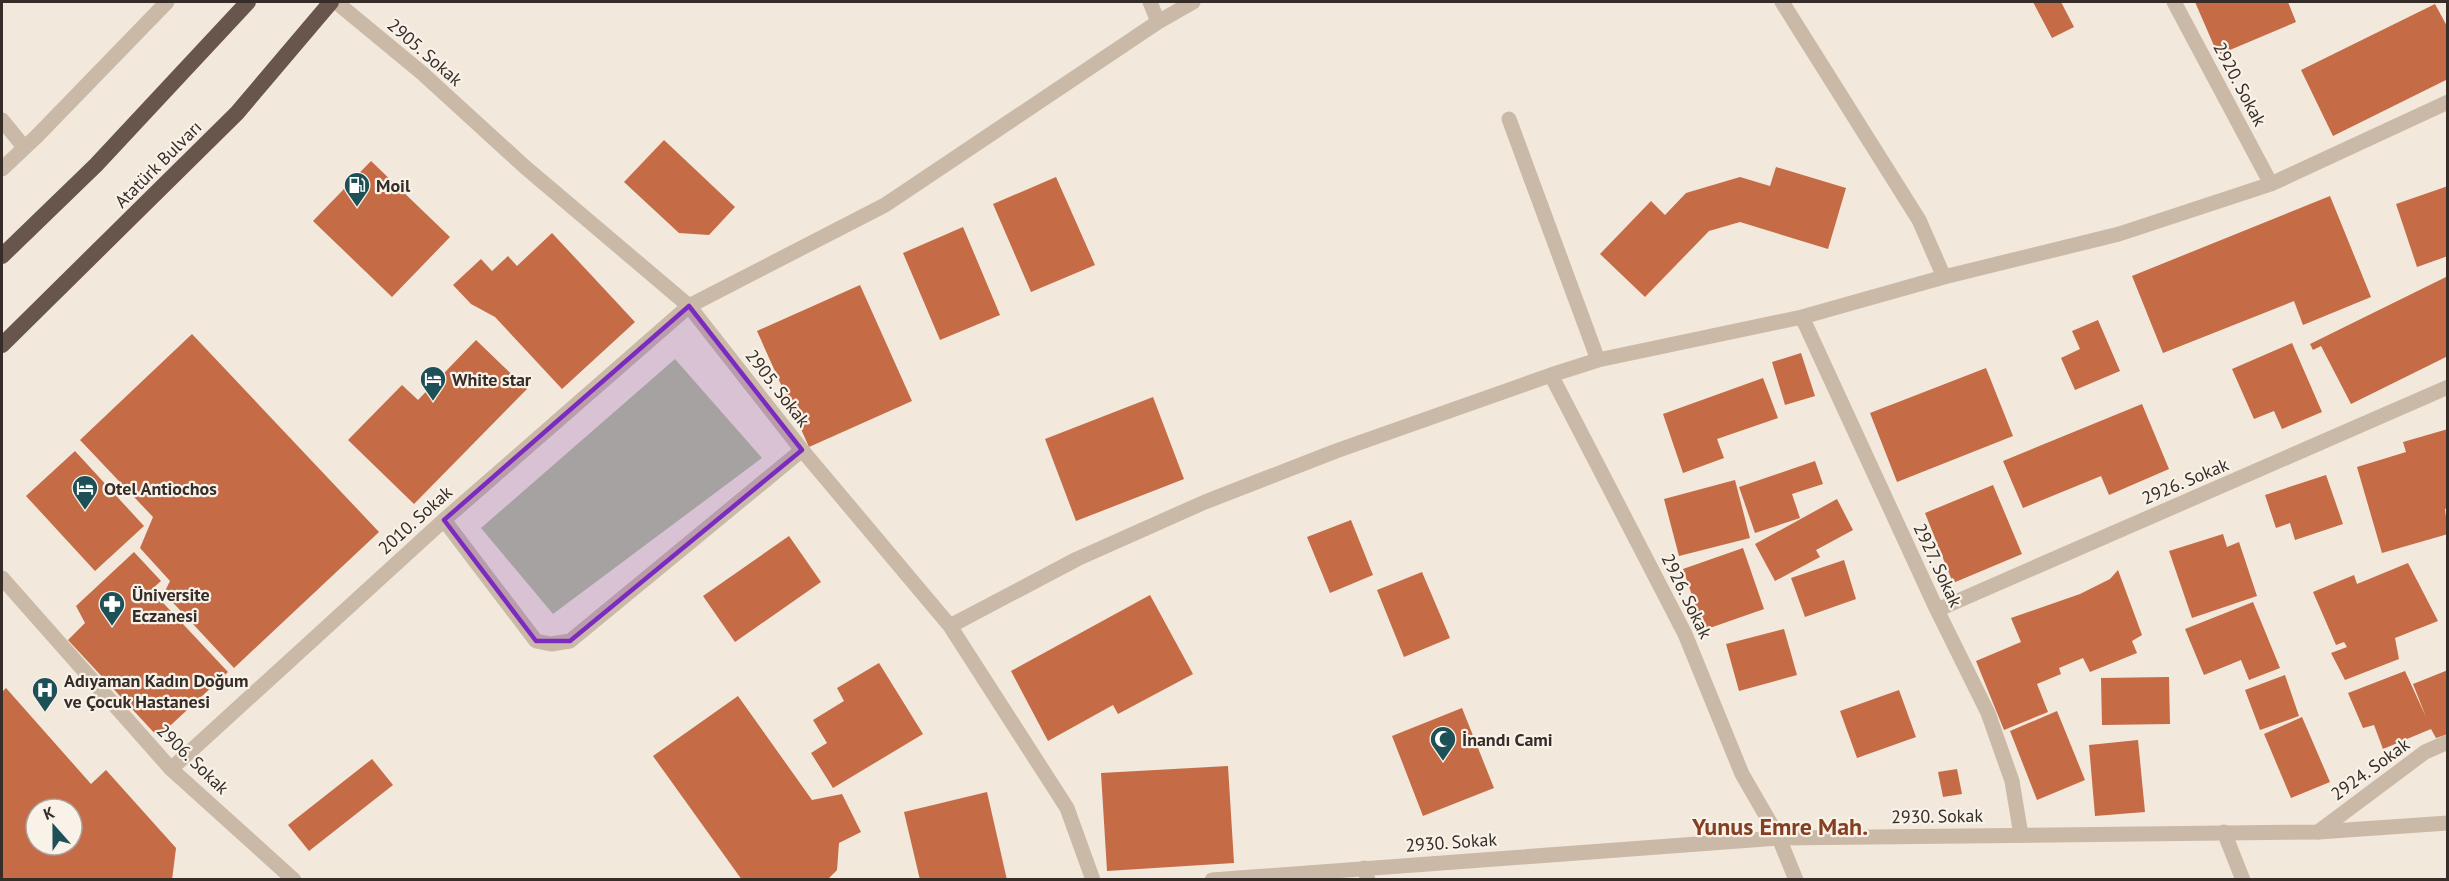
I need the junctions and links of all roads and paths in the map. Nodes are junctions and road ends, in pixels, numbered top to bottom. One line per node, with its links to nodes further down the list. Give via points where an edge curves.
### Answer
1 (167, 2): 13 (street)
2 (248, 2): 16 (highway, via 96,165)
3 (331, 2): 20 (highway, Atatürk Bulvarı, via 237,113)
4 (336, 2): 18 (street, 2905. Sokak)
5 (1150, 2): 9 (street)
6 (1193, 2): 9 (street, 2010. Sokak)
7 (1782, 2): 17 (street, via 1919,220)
8 (2174, 2): 15 (street, 2920. Sokak)
9 (1158, 22): 18 (street, 2010. Sokak, via 885,205)
10 (2448, 102): 15 (street)
11 (1509, 118): 21 (street)
12 (2, 120): 13 (street)
13 (24, 147): 14 (street)
14 (2, 169)
15 (2271, 184): 17 (street, via 2119,234)
16 (2, 256)
17 (1944, 277): 19 (street)
18 (689, 306): 24 (street, 2905. Sokak); 25 (street, 2010. Sokak)
19 (1802, 317): 21 (street); 27 (street, 2927. Sokak)
20 (2, 345)
21 (1598, 360): 22 (street)
22 (1551, 375): 28 (street, via 1205,502 1077,559); 35 (street, 2926. Sokak, via 1685,634 1742,774)
23 (2448, 387): 27 (street, 2926. Sokak)
24 (802, 450): 25 (street, via 570,640 551,644 536,640); 28 (street, 2905. Sokak)
25 (444, 520): 30 (street, 2010. Sokak)
26 (2, 578): 30 (street, 2906. Sokak)
27 (1937, 610): 34 (street, 2927. Sokak, via 1988,713 2012,781)
28 (950, 626): 38 (street, 2905. Sokak, via 1067,808)
29 (2448, 742): 33 (street, 2924. Sokak, via 2425,752)
30 (171, 769): 37 (street, 2906. Sokak)
31 (2448, 824): 33 (street, 2930. Sokak)
32 (2224, 832): 33 (street, 2930. Sokak); 34 (street, 2930. Sokak); 41 (street)
33 (2318, 832)
34 (2021, 835): 35 (street, 2930. Sokak)
35 (1779, 838): 36 (street, 2930. Sokak); 40 (street, 2926. Sokak)
36 (1366, 874): 39 (street, 2930. Sokak)
37 (294, 879)
38 (1093, 879)
39 (1212, 879)
40 (1796, 879)
41 (2243, 879)

